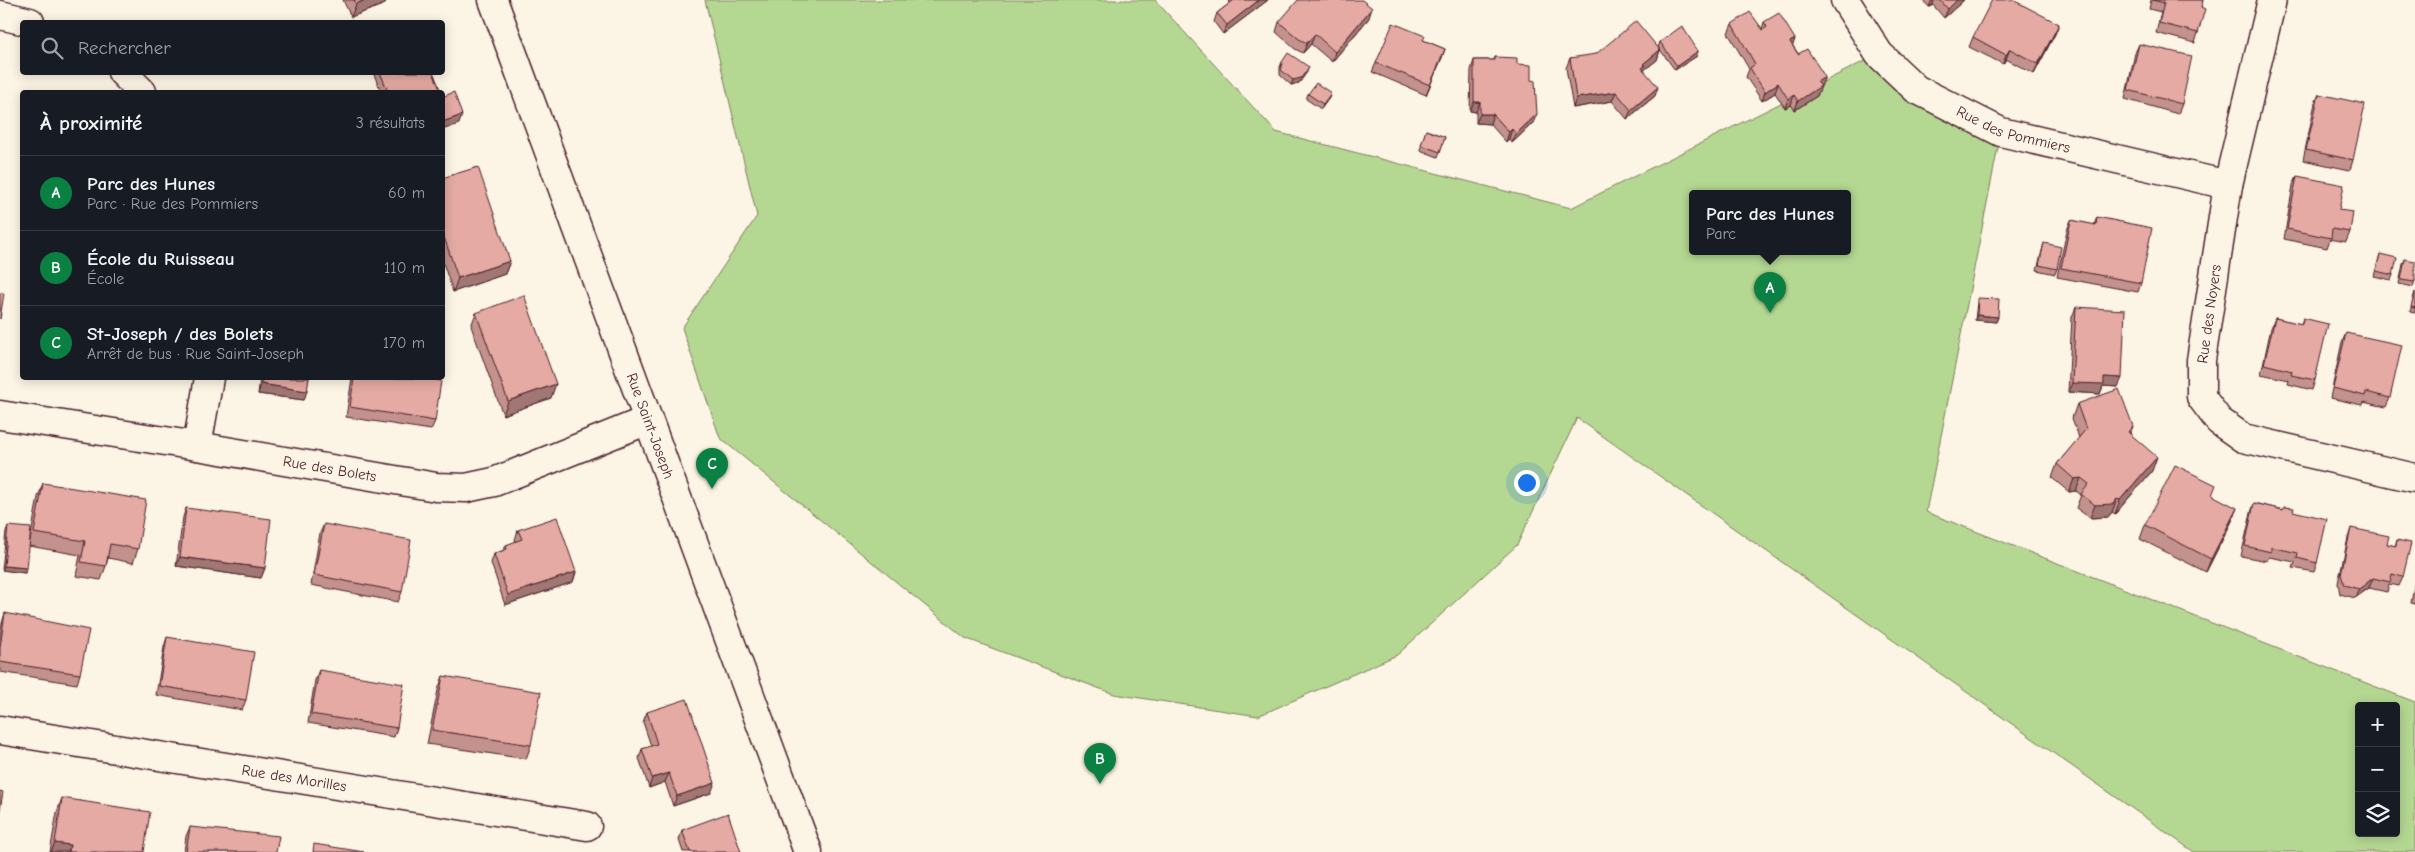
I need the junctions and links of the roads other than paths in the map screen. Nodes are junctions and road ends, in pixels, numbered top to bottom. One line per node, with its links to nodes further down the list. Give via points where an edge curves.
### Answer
1 (494, 0): 11 (street, Rue Saint-Joseph)
2 (1845, 0): 8 (street, Rue des Pommiers, via 1879,54 1916,89 2001,132)
3 (2272, 0): 8 (street, Rue des Noyers)
4 (0, 15): 5 (street)
5 (21, 20)
6 (125, 75): 7 (street)
7 (140, 90)
8 (2228, 185): 13 (street, Rue des Noyers, via 2201,360 2201,397 2219,421 2243,438)
9 (209, 380): 12 (street)
10 (0, 415): 12 (street, Rue des Bolets)
11 (648, 420): 12 (street, Rue des Bolets, via 522,472 466,488 436,488); 16 (street, Rue Saint-Joseph)
12 (197, 446)
13 (2415, 478)
14 (0, 730): 15 (street, Rue des Morilles)
15 (587, 826)
16 (808, 852)

